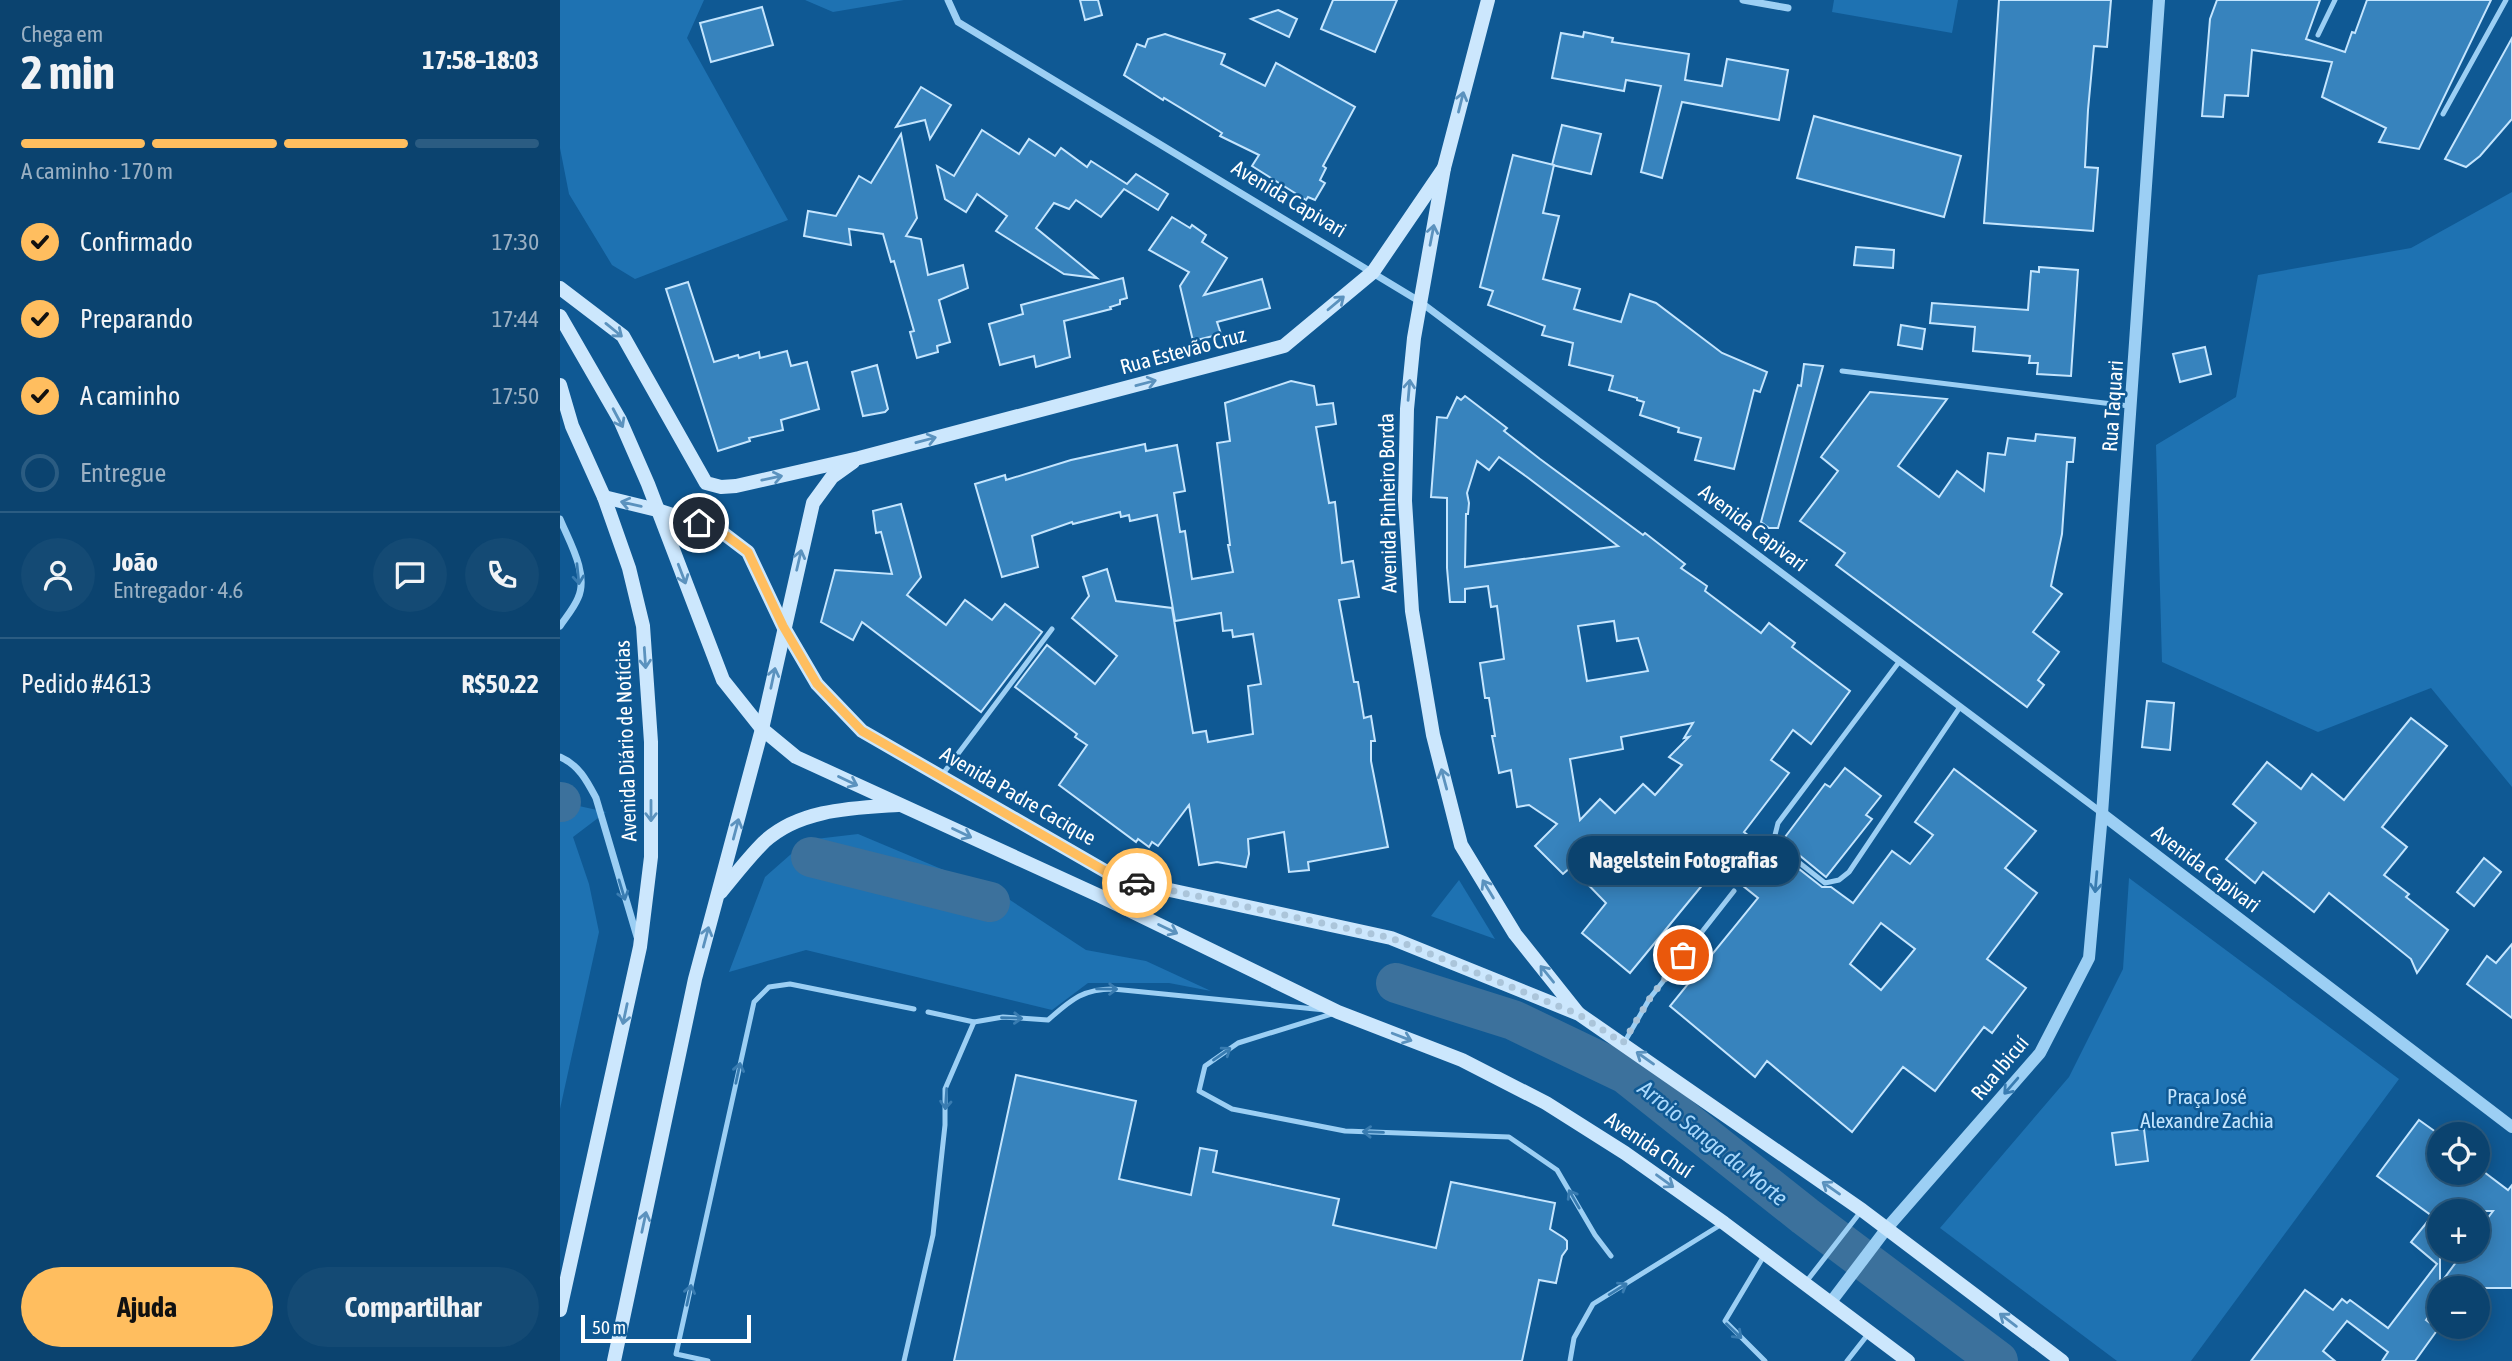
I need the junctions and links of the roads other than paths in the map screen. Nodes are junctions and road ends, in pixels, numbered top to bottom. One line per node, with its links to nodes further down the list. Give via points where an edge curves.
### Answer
1 (948, 0): 11 (street, Avenida Capivari, via 958,22)
2 (1488, 0): 10 (main road, Avenida Pinheiro Borda, one-way to 2)
3 (1742, 0): 7 (street)
4 (2159, 0): 17 (street, Rua Taquari)
5 (2335, 0): 8 (lane)
6 (2506, 0): 9 (lane)
7 (1788, 8)
8 (2318, 35)
9 (2443, 114)
10 (1444, 168): 11 (main road, Rua Estevão Cruz); 13 (main road, Avenida Pinheiro Borda, one-way to 10)
11 (1373, 272): 13 (street, Avenida Capivari); 18 (main road, Rua Estevão Cruz, one-way to 11, via 1284,346)
12 (560, 288): 18 (main road, Rua Estevão Cruz, one-way to 18, via 623,336 706,483 736,486)
13 (1419, 301): 25 (street, Avenida Capivari); 38 (main road, Avenida Pinheiro Borda, one-way to 13, via 1515,934 1461,845 1433,734 1412,611 1405,501 1407,409)
14 (560, 316): 20 (main road, one-way to 20, via 620,420)
15 (1842, 371): 17 (lane)
16 (560, 386): 19 (main road, Avenida Diário de Notícias, via 572,426)
17 (2132, 406): 31 (street, Rua Taquari)
18 (859, 458): 23 (main road, one-way to 18, via 813,503 832,477)
19 (604, 497): 20 (main road, Avenida Padre Cacique, one-way to 19); 34 (main road, Avenida Diário de Notícias, one-way to 34, via 629,568 644,639 651,743 651,857)
20 (657, 510): 23 (main road, Avenida Padre Cacique, via 719,530 748,552); 27 (main road, one-way to 27, via 723,680)
21 (560, 519): 22 (street, one-way to 22, via 580,575 579,597)
22 (560, 626)
23 (783, 626): 27 (main road, one-way to 23); 29 (main road, Avenida Padre Cacique, via 817,684 862,731)
24 (1052, 629): 29 (lane)
25 (1899, 662): 26 (street, Avenida Capivari); 26 (lane, via 1778,823 1778,846 1825,883 1849,872)
26 (1960, 707): 31 (street, Avenida Capivari)
27 (762, 729): 30 (main road, one-way to 30, via 796,757); 33 (main road, one-way to 27)
28 (560, 758): 34 (street, one-way to 34, via 571,762 596,798)
29 (942, 775): 38 (main road, Avenida Padre Cacique, via 1119,879 1391,938)
30 (900, 804): 33 (main road, via 840,809 799,821 766,841); 37 (main road, one-way to 37)
31 (2102, 814): 41 (street, Avenida Capivari); 44 (street, Rua Ibicuí, one-way to 44, via 2089,958 2040,1053)
32 (1734, 891): 40 (lane, via 1650,998)
33 (718, 895): 52 (main road, one-way to 33, via 695,979)
34 (640, 947): 49 (main road, Avenida Diário de Notícias, one-way to 49)
35 (914, 1009): 53 (lane, one-way to 35, via 676,1354 754,1002 769,987 790,984)
36 (928, 1012): 39 (lane)
37 (1338, 1012): 39 (lane, one-way to 37, via 1003,1017 1048,1020 1077,996 1095,989); 43 (main road, Avenida Chuí, one-way to 43, via 1462,1060 1546,1103); 46 (lane, one-way to 37, via 1557,1170 1509,1138 1345,1131 1233,1109 1199,1091 1205,1066 1238,1043)
38 (1578, 1014): 40 (main road)
39 (974, 1022): 54 (lane, one-way to 54, via 946,1089 933,1235)
40 (1623, 1043): 42 (main road, one-way to 40)
41 (2512, 1127)
42 (1862, 1210): 44 (main road); 47 (lane)
43 (1724, 1223): 45 (main road, Avenida Chuí); 55 (lane, one-way to 43, via 1574,1338 1593,1304)
44 (1887, 1228): 48 (street, Rua Ibicuí); 60 (main road, one-way to 44)
45 (1765, 1254): 47 (main road, Avenida Chuí); 51 (lane, one-way to 51, via 1725,1321)
46 (1611, 1256)
47 (1806, 1282): 48 (main road, Avenida Chuí)
48 (1830, 1302): 50 (main road, Avenida Chuí)
49 (560, 1310)
50 (1870, 1332): 58 (lane); 59 (main road, Avenida Chuí)
51 (1758, 1354): 56 (lane); 57 (lane)
52 (614, 1361)
53 (708, 1361)
54 (904, 1361)
55 (1570, 1361)
56 (1752, 1361)
57 (1765, 1361)
58 (1847, 1361)
59 (1908, 1361)
60 (2062, 1361)

